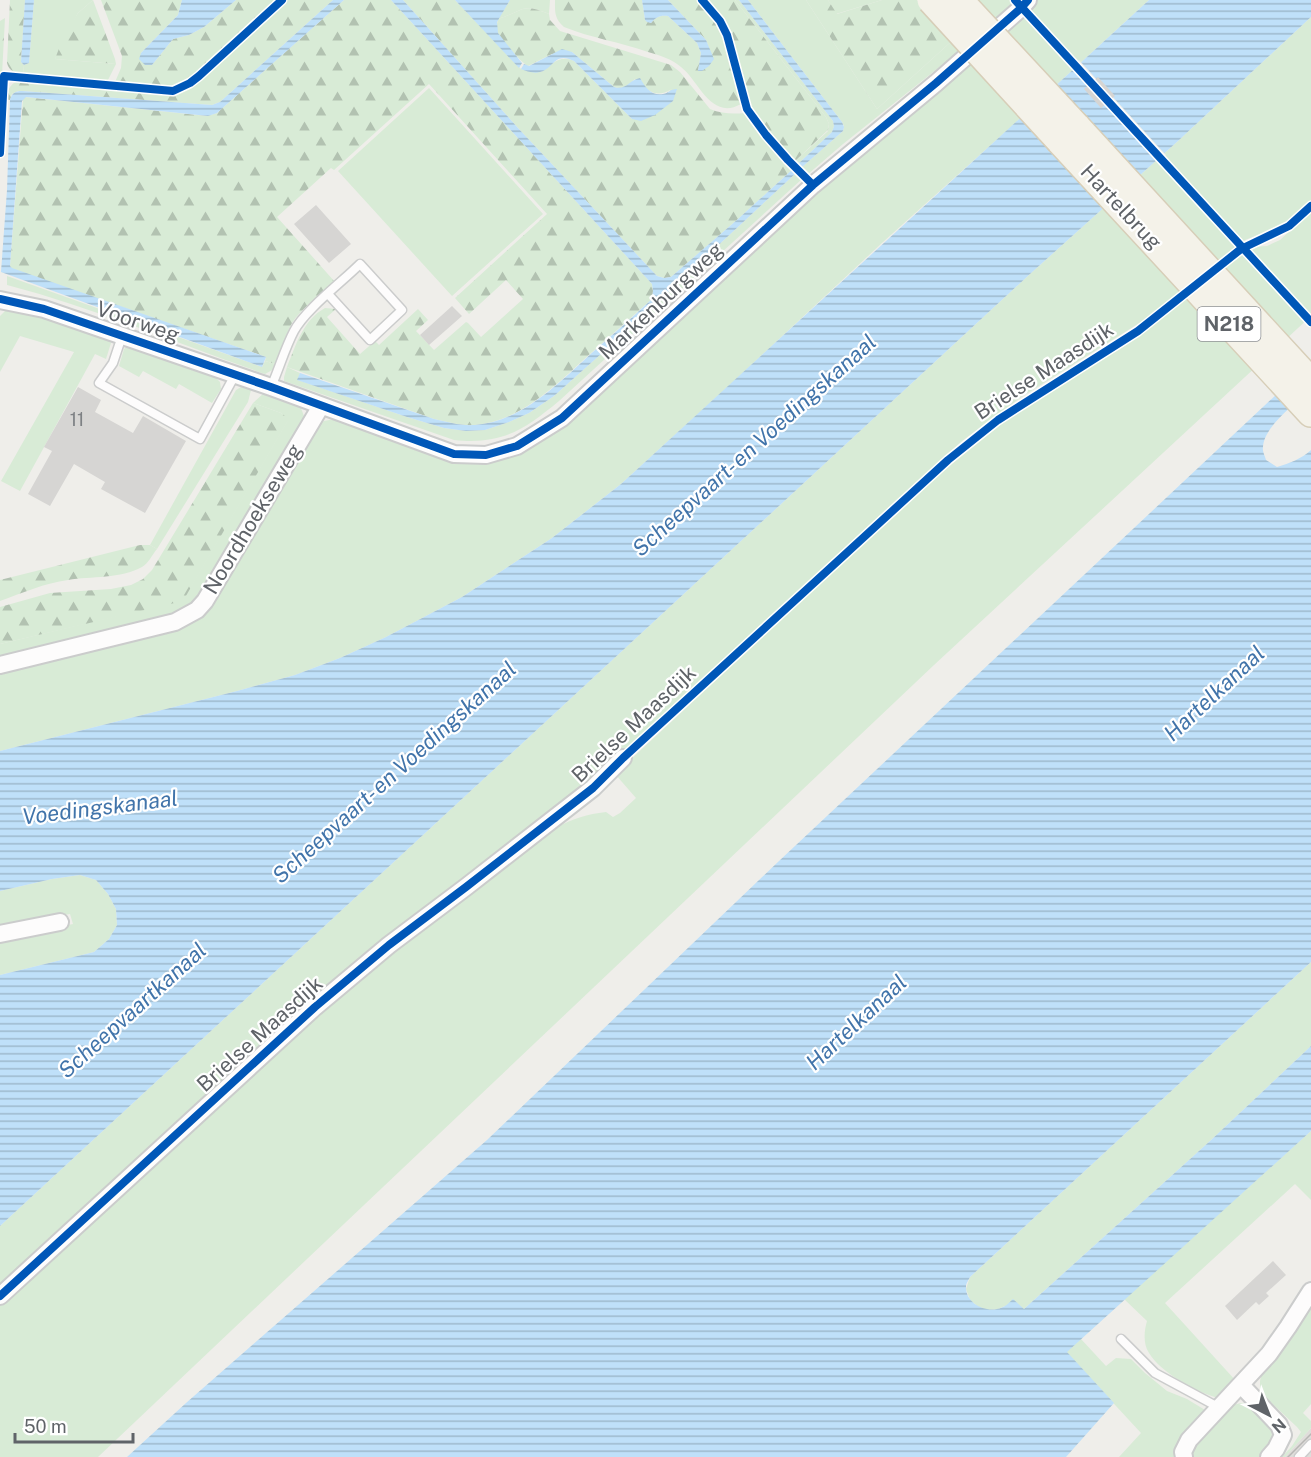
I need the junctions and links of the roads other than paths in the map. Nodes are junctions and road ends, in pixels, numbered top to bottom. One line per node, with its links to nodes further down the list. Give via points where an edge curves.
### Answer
1 (931, 0): 11 (main road, Hartelbrug / N218, bridge)
2 (959, 0): 8 (main road, Hartelbrug / N218, bridge)
3 (1028, 0): 10 (street, Markenburgweg, via 813,185 562,418 517,446 486,455 454,454)
4 (328, 294): 4 (lane, via 370,340 402,310 360,264); 9 (lane, via 295,330)
5 (0, 300): 6 (street, Voorweg, via 44,309)
6 (122, 336): 7 (street, Voorweg); 7 (lane, via 113,363 99,383 200,439)
7 (235, 375): 9 (street, Voorweg)
8 (1311, 382)
9 (267, 386): 10 (street, Markenburgweg)
10 (321, 406): 12 (street, Noordhoekseweg, via 197,610 175,622)
11 (1311, 413)
12 (0, 665)
13 (623, 758): 17 (street, Brielse Maasdijk, via 593,788 315,1006)
14 (60, 922): 15 (street)
15 (0, 934)
16 (1311, 1292): 19 (street, via 1269,1354)
17 (0, 1296)
18 (1121, 1339): 20 (lane, via 1155,1373)
19 (1241, 1385): 20 (street); 23 (street, via 1279,1425 1283,1436)
20 (1218, 1407): 22 (street, via 1188,1440)
21 (1311, 1444): 24 (lane)
22 (1184, 1457)
23 (1269, 1457)
24 (1299, 1457)

